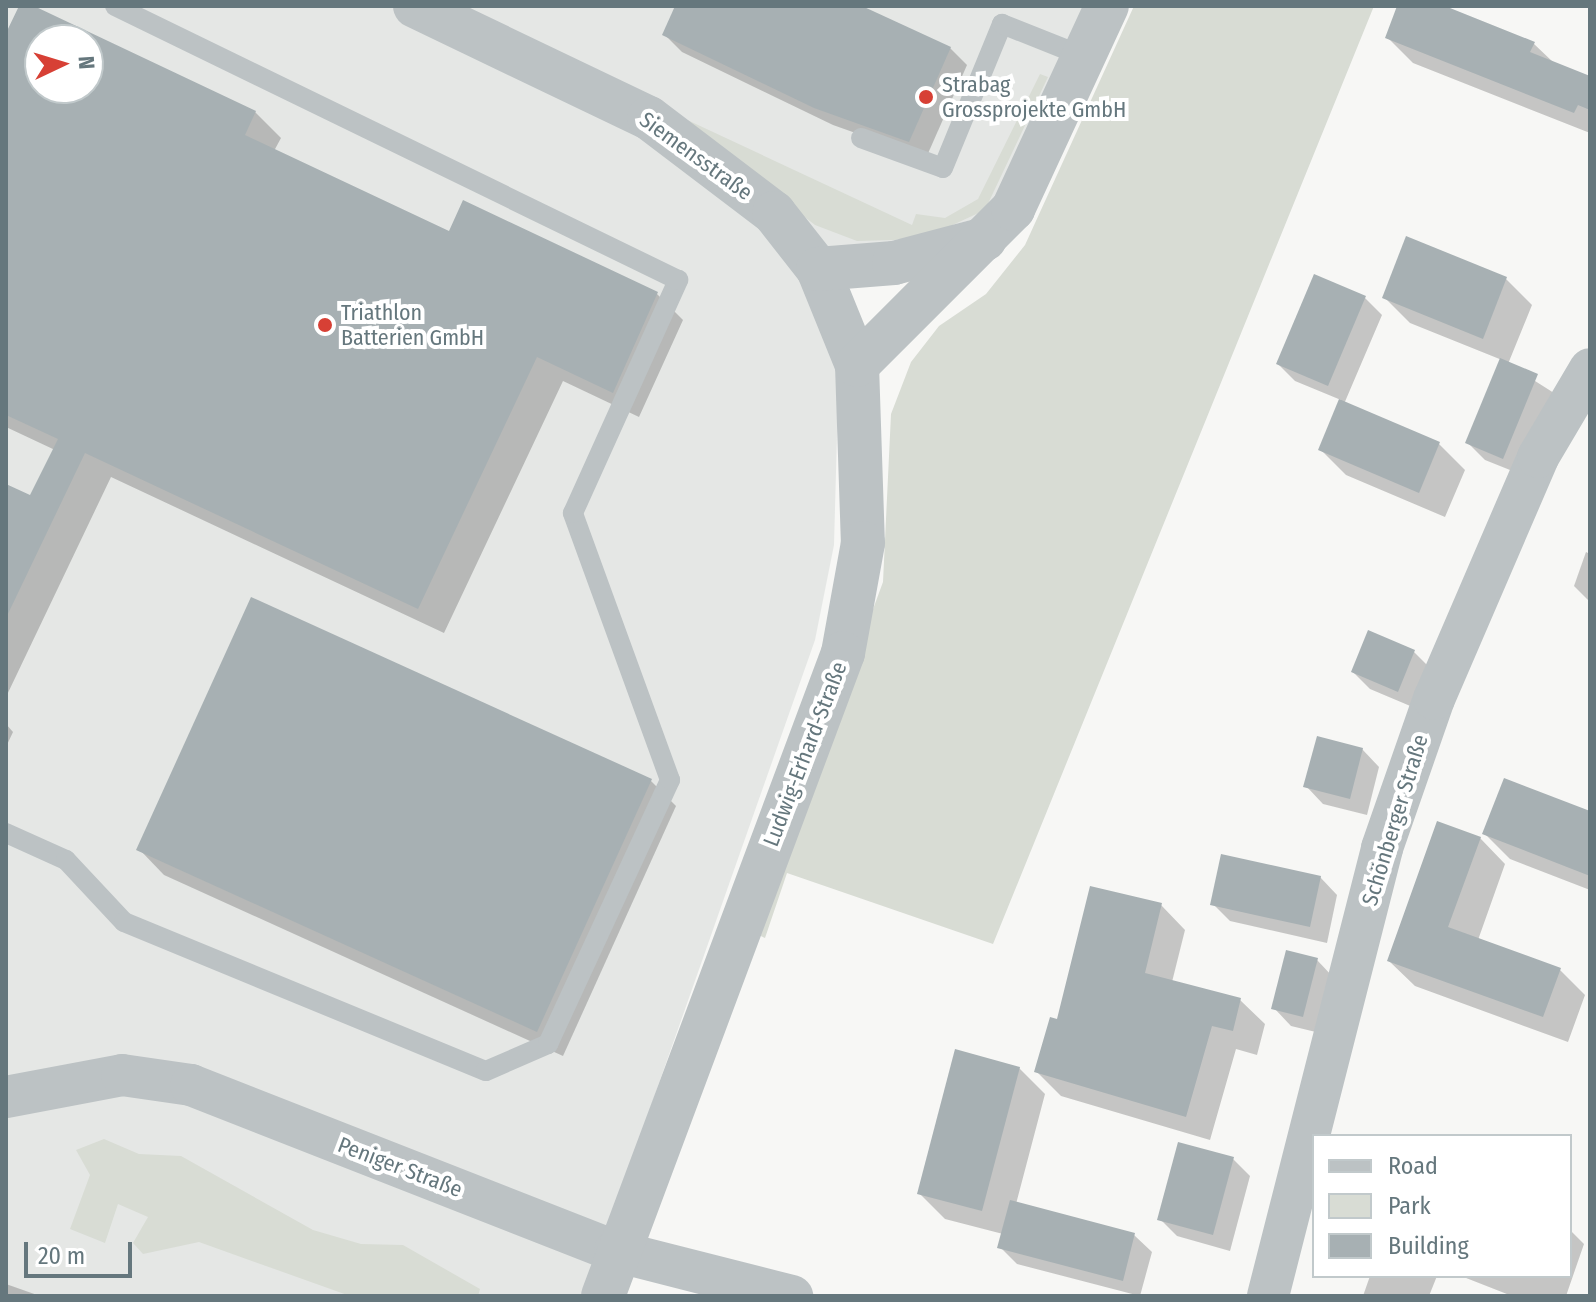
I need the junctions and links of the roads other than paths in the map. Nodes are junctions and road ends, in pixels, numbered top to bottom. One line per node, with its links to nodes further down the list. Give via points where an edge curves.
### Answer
1 (115, 6): 10 (lane, via 678,280 573,513 670,780 548,1044 486,1071 124,922 66,860)
2 (1107, 6): 4 (street)
3 (437, 11): 7 (street, Siemensstraße, via 649,118 774,213)
4 (1085, 57): 5 (lane, via 1002,24 943,168); 6 (street, via 1013,209)
5 (861, 138)
6 (985, 239): 7 (street, via 894,263); 8 (street)
7 (818, 269): 8 (street, Siemensstraße)
8 (857, 365): 12 (street, Ludwig-Erhard-Straße, via 863,543 843,653)
9 (1590, 369): 15 (street, Schönberger Straße, via 1538,457 1429,714 1382,848)
10 (6, 833)
11 (6, 1097): 12 (street, Peniger Straße, via 122,1075 191,1085)
12 (615, 1251): 13 (street, Ludwig-Erhard-Straße); 14 (street, Peniger Straße)
13 (603, 1296)
14 (792, 1296)
15 (1268, 1296)

